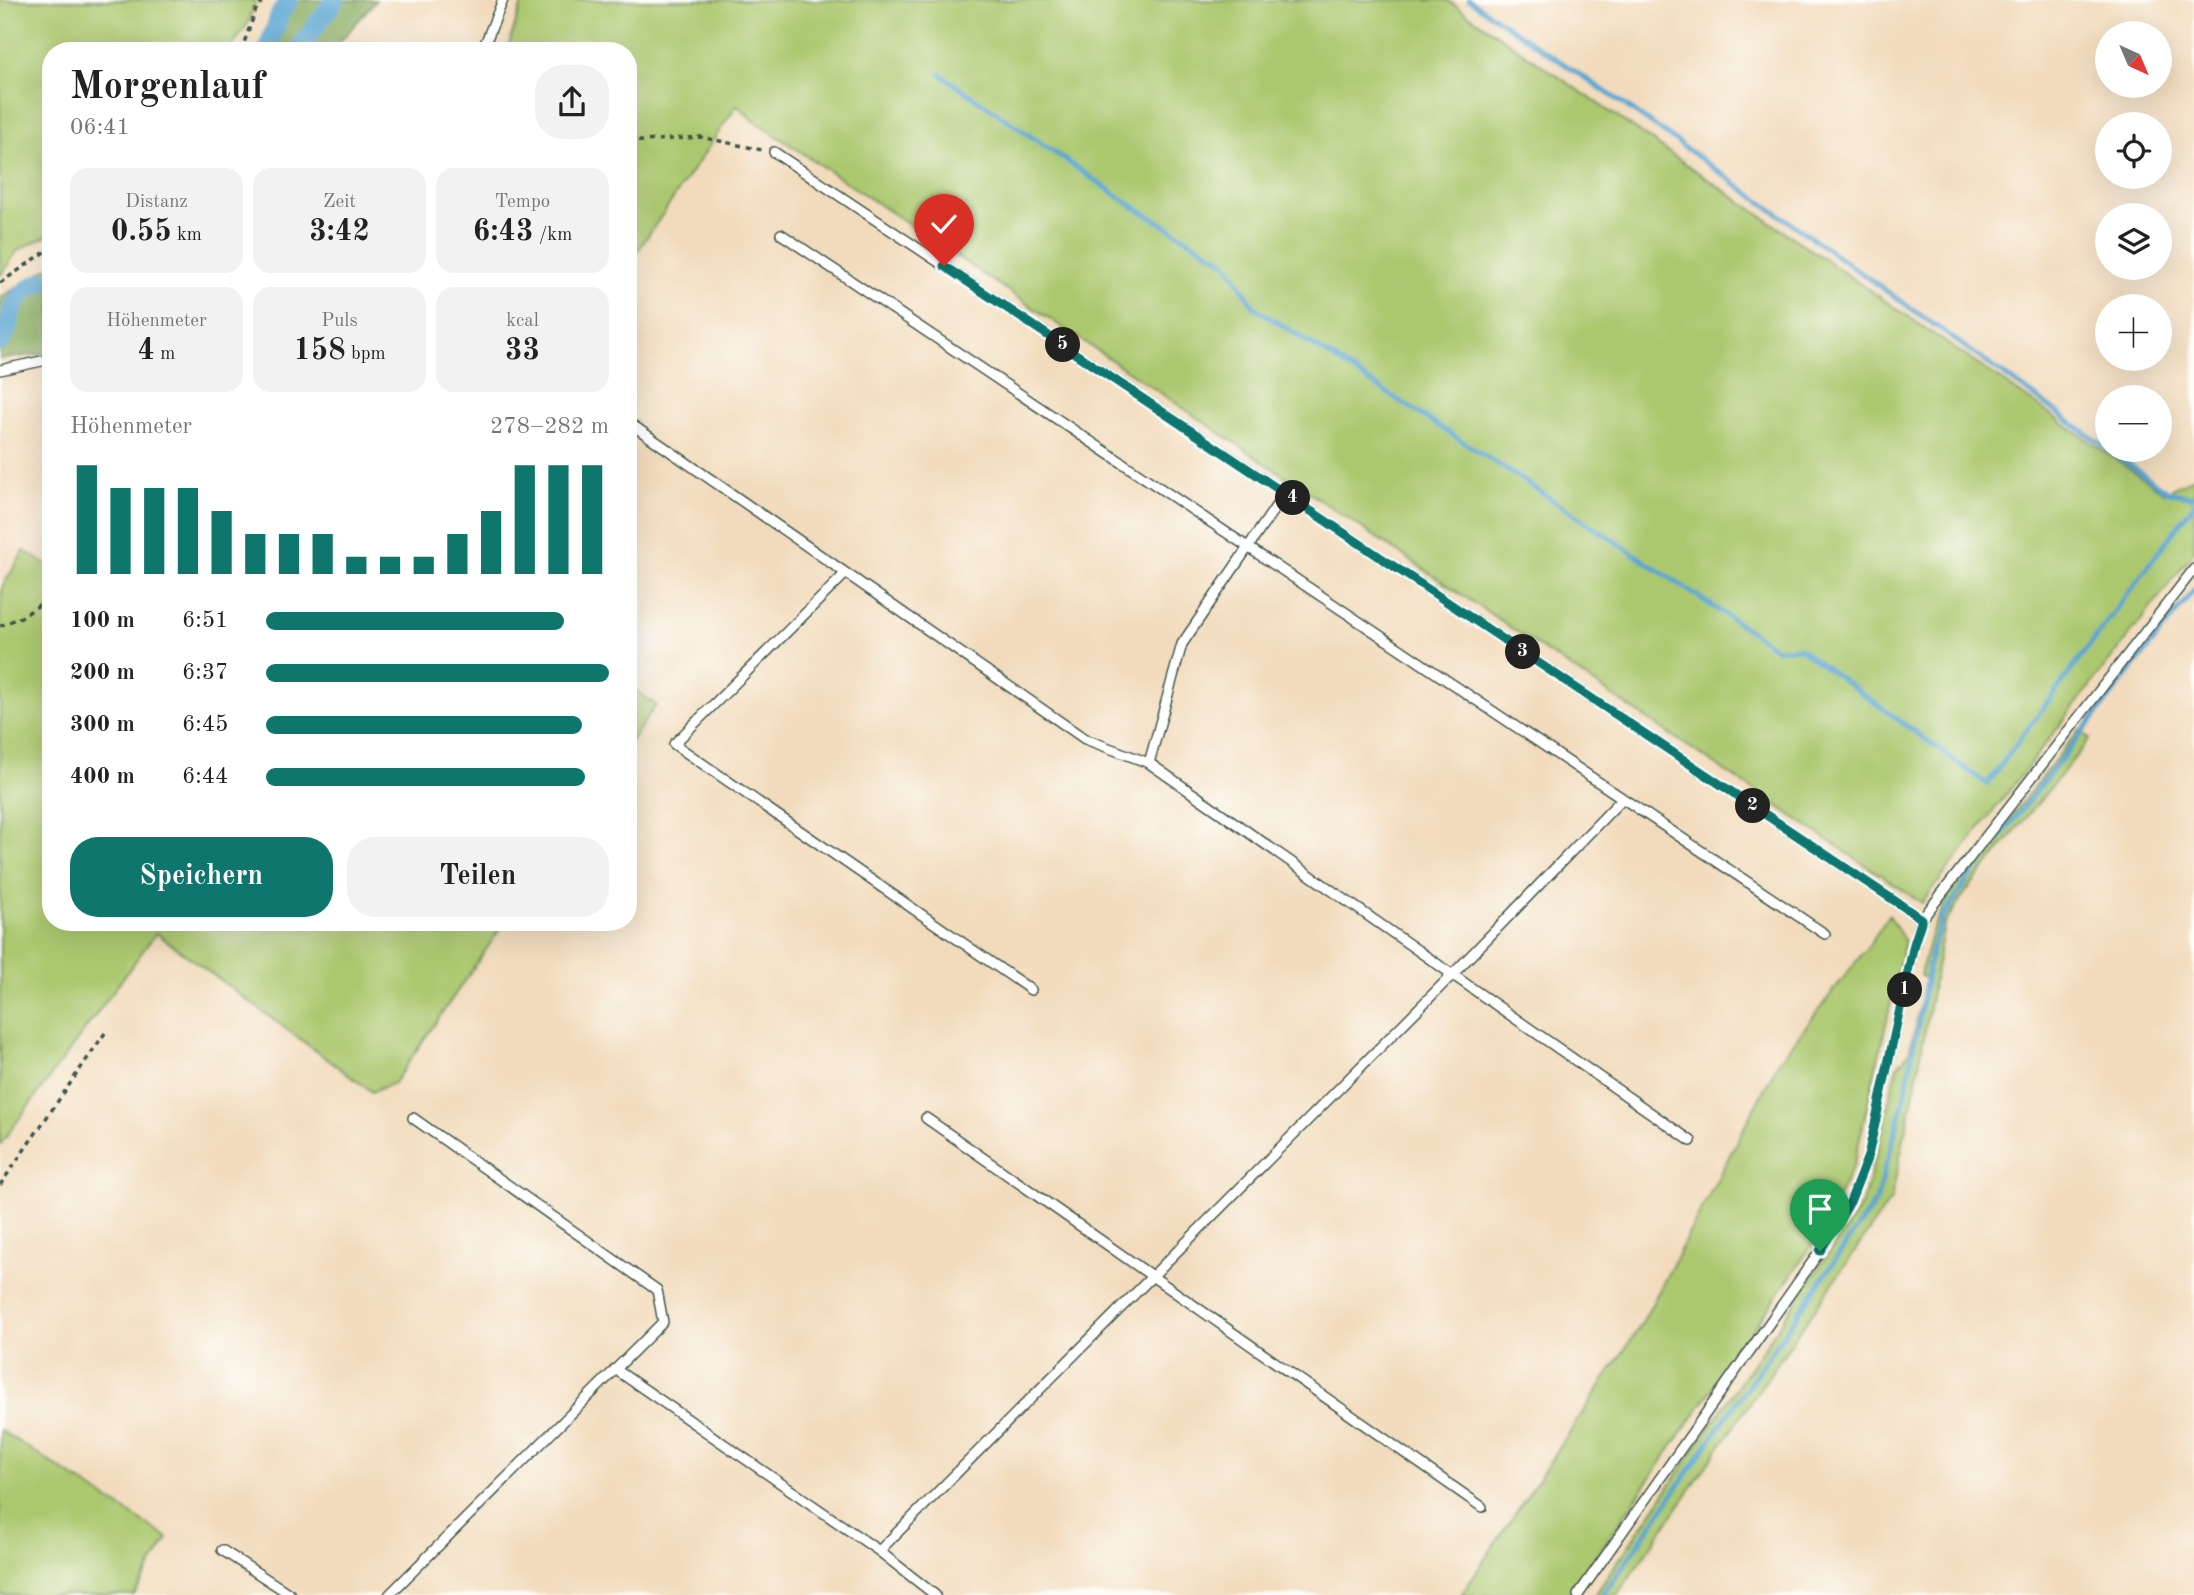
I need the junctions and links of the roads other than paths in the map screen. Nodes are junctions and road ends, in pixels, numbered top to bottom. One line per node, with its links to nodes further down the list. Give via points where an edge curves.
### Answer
1 (503, 0): 2 (lane)
2 (486, 42)
3 (774, 152): 8 (lane)
4 (781, 234): 9 (lane)
5 (42, 361): 6 (lane)
6 (0, 370)
7 (637, 428): 11 (lane)
8 (1285, 493): 9 (lane); 14 (lane)
9 (1247, 549): 12 (lane, via 1182,645); 13 (lane)
10 (2194, 569): 14 (lane)
11 (845, 574): 12 (lane, via 1085,739); 17 (lane, via 674,744)
12 (1149, 763): 16 (lane)
13 (1621, 800): 15 (lane); 16 (lane)
14 (1922, 919): 29 (lane, via 1868,1156 1850,1202)
15 (1825, 934)
16 (1453, 974): 20 (lane); 21 (lane)
17 (1031, 990)
18 (413, 1118): 22 (lane, via 657,1290 663,1322)
19 (926, 1118): 21 (lane)
20 (1691, 1141)
21 (1152, 1276): 23 (lane); 25 (lane)
22 (615, 1370): 25 (lane); 27 (lane)
23 (1482, 1507)
24 (222, 1550): 26 (lane)
25 (878, 1551): 28 (lane)
26 (290, 1595)
27 (389, 1595)
28 (935, 1595)
29 (1578, 1595)

